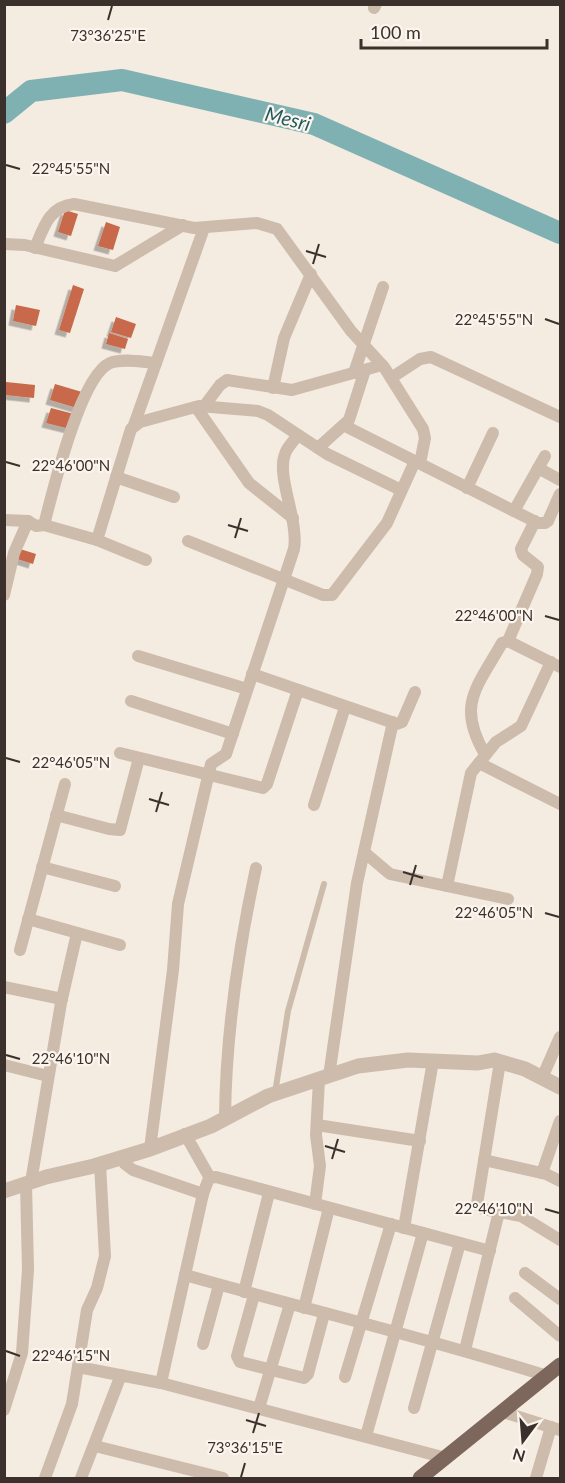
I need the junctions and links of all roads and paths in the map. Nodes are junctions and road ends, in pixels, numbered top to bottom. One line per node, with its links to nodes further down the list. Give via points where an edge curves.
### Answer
1 (183, 225): 2 (street); 4 (street, via 115,266); 4 (street, via 63,205 50,215)
2 (204, 228): 5 (street, via 270,225 283,235); 8 (street)
3 (4, 244): 4 (street)
4 (35, 248)
5 (311, 274): 7 (street); 12 (street, via 284,338)
6 (383, 286): 7 (street)
7 (363, 344): 9 (street); 10 (street)
8 (156, 363): 15 (street); 34 (street, via 111,363 104,366 88,389 65,448)
9 (382, 365): 10 (street); 11 (street)
10 (359, 372): 12 (street, via 296,390); 16 (street, via 351,415)
11 (391, 378): 14 (street, via 420,359 431,357); 21 (street, via 425,434)
12 (273, 388): 13 (street, via 227,380)
13 (201, 406): 15 (street); 18 (street, via 263,412); 30 (street, via 249,483)
14 (561, 417)
15 (134, 425): 23 (street)
16 (345, 426): 19 (street); 21 (street)
17 (493, 433): 25 (street)
18 (298, 435): 19 (street); 30 (street, via 283,458)
19 (318, 448): 26 (street)
20 (545, 456): 22 (street)
21 (418, 462): 25 (street); 26 (street)
22 (538, 468): 24 (street); 29 (street)
23 (116, 477): 28 (street); 35 (street)
24 (561, 480)
25 (467, 488): 29 (street)
26 (401, 490): 39 (street, via 387,523 336,592 323,595)
27 (561, 494): 33 (street, via 548,520 542,524)
28 (174, 497)
29 (514, 512): 33 (street)
30 (293, 518): 39 (street, via 295,540)
31 (4, 520): 32 (street)
32 (28, 520): 34 (street, via 36,526); 37 (street)
33 (535, 522): 41 (street, via 521,549 539,570)
34 (44, 525): 35 (street)
35 (96, 540): 38 (street)
36 (188, 541): 39 (street)
37 (9, 554): 40 (street)
38 (146, 560)
39 (283, 580): 44 (street)
40 (4, 595)
41 (508, 641): 43 (street); 54 (street, via 502,643 471,701 470,724)
42 (138, 656): 45 (street)
43 (558, 664): 54 (street, via 521,726 499,738)
44 (252, 674): 45 (street); 46 (street)
45 (248, 689): 51 (street)
46 (298, 690): 49 (street); 55 (street, via 266,786 259,789)
47 (415, 692): 50 (street, via 402,722)
48 (130, 702): 51 (street)
49 (345, 707): 50 (street); 58 (street)
50 (393, 722): 60 (street)
51 (233, 734): 55 (street, via 226,753 212,762)
52 (120, 753): 53 (street)
53 (139, 758): 55 (street); 59 (street, via 120,830)
54 (482, 758): 57 (street); 65 (street, via 468,784)
55 (208, 776): 87 (street, via 178,904)
56 (64, 784): 59 (street)
57 (561, 804)
58 (314, 805)
59 (56, 814): 61 (street)
60 (364, 852): 65 (street, via 390,874); 78 (street)
61 (42, 867): 64 (street); 67 (street)
62 (256, 868): 82 (street, via 230,1020)
63 (324, 884): 81 (lane, via 288,1011)
64 (115, 885)
65 (447, 886): 66 (street)
66 (508, 899)
67 (28, 919): 68 (street); 70 (street)
68 (77, 933): 69 (street); 72 (street)
69 (120, 945)
70 (20, 950)
71 (4, 987): 72 (street)
72 (62, 999): 77 (street)
73 (561, 1037): 79 (street)
74 (433, 1061): 75 (street); 78 (street, via 358,1066); 86 (street)
75 (500, 1062): 79 (street); 89 (street)
76 (4, 1065): 77 (street)
77 (48, 1076): 94 (street)
78 (324, 1078): 81 (street); 84 (street)
79 (542, 1078): 80 (street)
80 (561, 1087)
81 (274, 1094): 82 (street)
82 (225, 1117): 85 (street)
83 (560, 1122): 91 (street)
84 (317, 1125): 86 (street); 98 (street, via 320,1166)
85 (185, 1134): 87 (street); 92 (street)
86 (420, 1141): 102 (street)
87 (150, 1149): 88 (street)
88 (121, 1157): 90 (street); 97 (street, via 133,1170)
89 (484, 1160): 91 (street); 100 (street, via 477,1204)
90 (100, 1164): 94 (street); 123 (street, via 105,1256 87,1310)
91 (542, 1173): 93 (street)
92 (210, 1178): 96 (street); 97 (street)
93 (561, 1181)
94 (29, 1183): 95 (street); 131 (street, via 22,1353)
95 (4, 1191)
96 (269, 1193): 98 (street); 110 (street)
97 (203, 1194): 108 (street)
98 (315, 1204): 99 (street)
99 (329, 1208): 101 (street); 114 (street)
100 (499, 1212): 104 (street, via 521,1216); 106 (street)
101 (391, 1224): 102 (street); 116 (street)
102 (404, 1228): 103 (street)
103 (423, 1233): 105 (street); 117 (street)
104 (561, 1240)
105 (460, 1242): 106 (street); 119 (street)
106 (490, 1251): 121 (street)
107 (525, 1273): 112 (street)
108 (185, 1275): 109 (street); 128 (street)
109 (219, 1285): 110 (street); 120 (street)
110 (249, 1293): 113 (street); 124 (street, via 237,1358)
111 (515, 1299): 118 (street)
112 (561, 1299)
113 (290, 1304): 114 (street); 124 (street)
114 (304, 1308): 115 (street)
115 (324, 1314): 116 (street); 124 (street, via 307,1376)
116 (361, 1324): 117 (street); 127 (street)
117 (394, 1333): 119 (street); 134 (street)
118 (561, 1336)
119 (433, 1340): 121 (street); 130 (street)
120 (203, 1344)
121 (465, 1350): 126 (street)
122 (561, 1365): 126 (main road)
123 (78, 1367): 125 (street); 138 (street, via 68,1419)
124 (270, 1370): 129 (street)
125 (121, 1375): 128 (street); 135 (street)
126 (547, 1376): 132 (main road)
127 (345, 1377)
128 (161, 1383): 129 (street)
129 (259, 1408): 134 (street)
130 (414, 1408)
131 (4, 1410)
132 (503, 1412): 133 (street); 136 (main road)
133 (556, 1428): 141 (street)
134 (366, 1436): 136 (street)
135 (95, 1446): 139 (street); 140 (street)
136 (446, 1458): 137 (main road)
137 (422, 1478)
138 (45, 1479)
139 (81, 1479)
140 (223, 1479)
141 (536, 1479)

